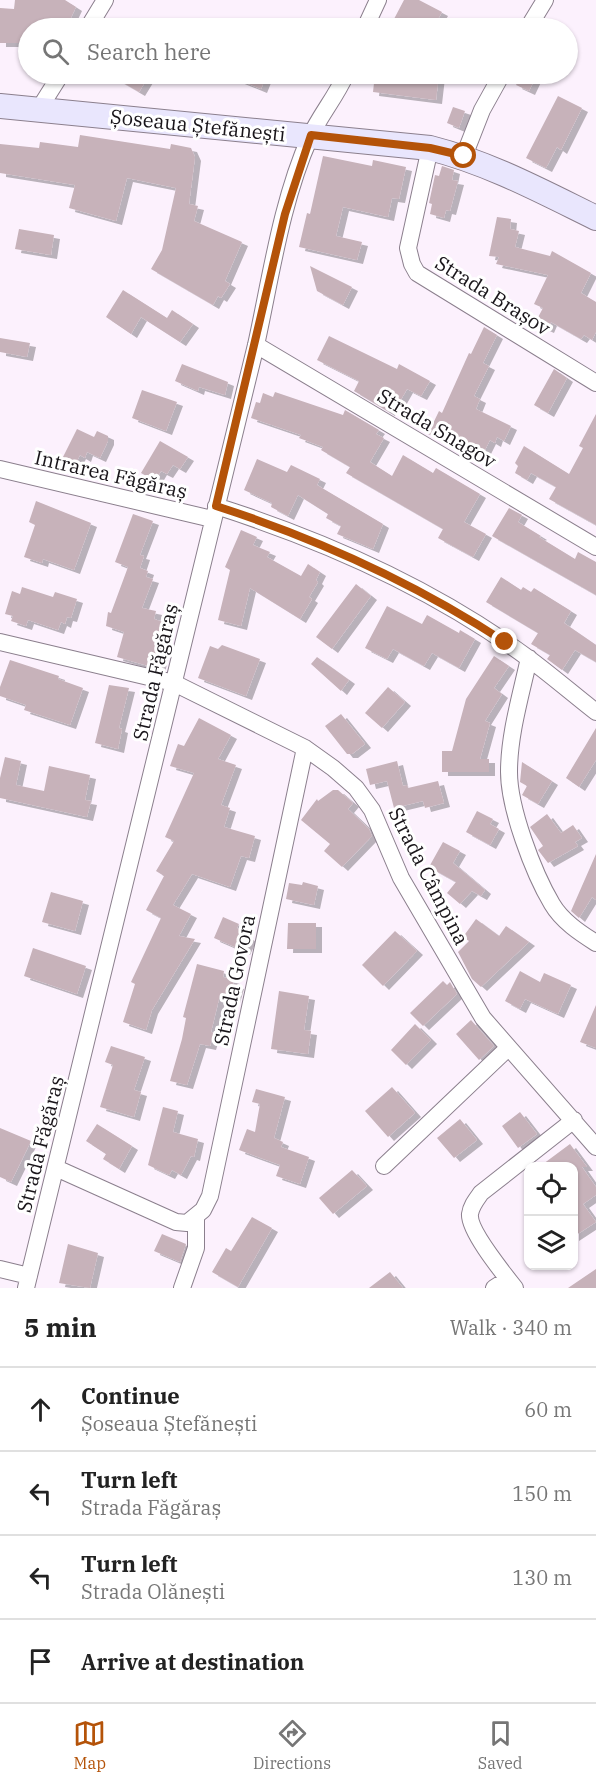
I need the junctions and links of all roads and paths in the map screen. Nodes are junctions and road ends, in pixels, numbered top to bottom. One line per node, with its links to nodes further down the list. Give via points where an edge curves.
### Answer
1 (105, 0): 4 (street)
2 (378, 0): 5 (street)
3 (544, 0): 6 (street)
4 (94, 18)
5 (370, 18)
6 (534, 18)
7 (55, 84): 11 (street)
8 (341, 84): 12 (street, Strada Făgăraș)
9 (496, 84): 14 (street)
10 (0, 106): 11 (main road, Șoseaua Ștefănești)
11 (39, 109): 12 (main road, Șoseaua Ștefănești)
12 (311, 135): 13 (main road, Șoseaua Ștefănești); 16 (street, Strada Făgăraș, via 285,214)
13 (430, 148): 14 (main road, Șoseaua Ștefănești); 17 (street, Strada Brașov, via 408,248 417,273)
14 (464, 156): 15 (main road, Șoseaua Ștefănești)
15 (596, 218)
16 (256, 345): 19 (street, Strada Făgăraș); 20 (street, Strada Snagov)
17 (596, 383)
18 (0, 469): 19 (street, Intrarea Făgăraș)
19 (214, 512): 22 (street, Intrarea Făgăraș, via 314,541 378,569); 23 (street, Strada Făgăraș)
20 (596, 547)
21 (0, 642): 23 (street, Strada Câmpina)
22 (529, 658): 24 (street, Intrarea Făgăraș); 26 (street, via 511,749 513,805 552,904 564,919)
23 (174, 683): 25 (street, Strada Câmpina); 31 (street, Strada Făgăraș)
24 (596, 712)
25 (305, 748): 27 (street, Strada Câmpina, via 356,788 372,810 401,878 436,941 483,1018); 32 (street, Strada Govora, via 210,1196)
26 (596, 943)
27 (508, 1048): 28 (street, Strada Câmpina); 30 (street)
28 (574, 1120): 29 (street, Strada Câmpina); 35 (street, via 481,1193 472,1205 469,1217 474,1230)
29 (595, 1143)
30 (384, 1166)
31 (56, 1168): 32 (street, via 176,1222 187,1223); 34 (street, Strada Făgăraș)
32 (196, 1218): 36 (street, Strada Govora, via 196,1248)
33 (0, 1269): 34 (street)
34 (27, 1282)
35 (506, 1285)
36 (182, 1288)

